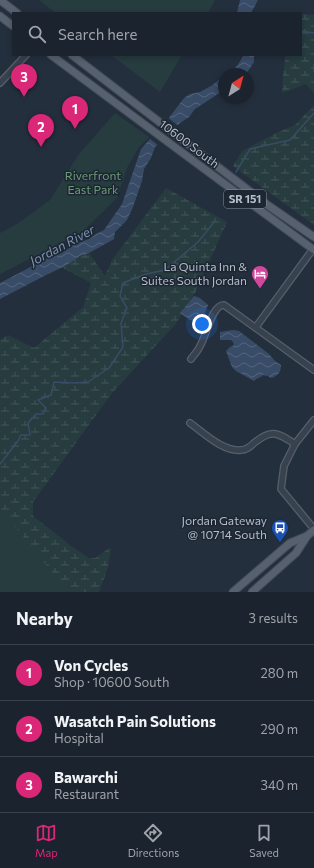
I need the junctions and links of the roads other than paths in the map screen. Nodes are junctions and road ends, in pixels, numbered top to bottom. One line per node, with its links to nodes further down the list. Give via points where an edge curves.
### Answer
1 (0, 0): 2 (main road)
2 (16, 12)
3 (0, 16): 4 (main road)
4 (12, 25)
5 (25, 56): 8 (street)
6 (53, 56): 10 (main road, 10600 South / SR 151)
7 (73, 56): 9 (main road, 10600 South / SR 151, via 269,206)
8 (0, 83)
9 (314, 237)
10 (314, 249): 11 (street)
11 (256, 327): 12 (street, via 224,304 220,305); 13 (street)
12 (191, 359)
13 (314, 370)
14 (314, 420): 16 (street)
15 (190, 423): 16 (street, via 221,446 233,449 242,450 270,434 280,435)
16 (295, 444): 17 (street, via 284,466 282,489)
17 (314, 530): 18 (main road)
18 (307, 536): 19 (main road, via 290,543); 20 (main road, via 296,553)
19 (232, 592)
20 (252, 592)

